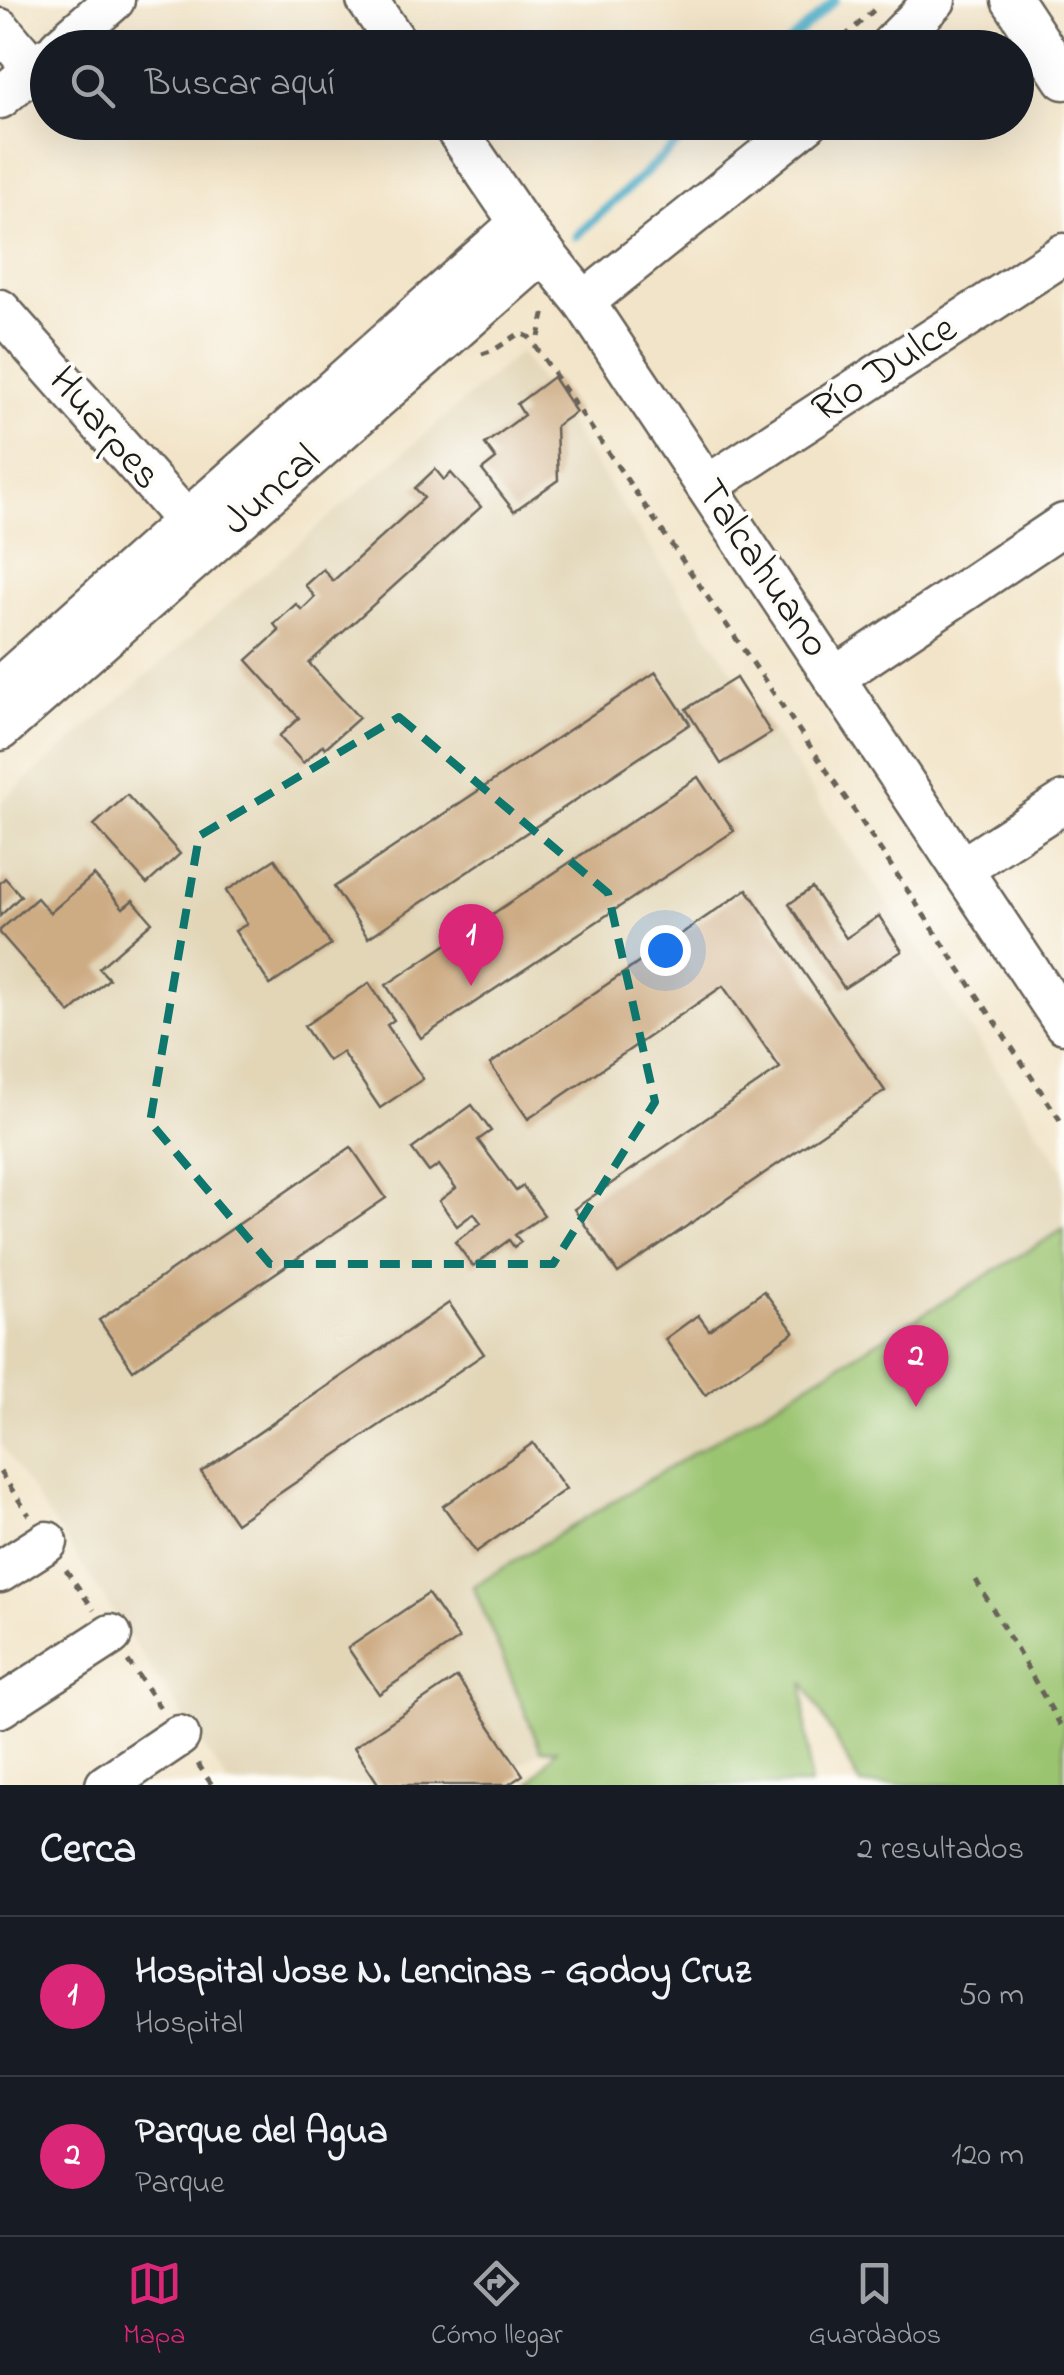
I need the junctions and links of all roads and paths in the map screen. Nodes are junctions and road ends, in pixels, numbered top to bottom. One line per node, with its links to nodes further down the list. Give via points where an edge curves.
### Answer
1 (114, 0): 7 (street)
2 (368, 0): 8 (street)
3 (885, 0): 9 (path)
4 (935, 0): 10 (street)
5 (1012, 0): 11 (street)
6 (0, 29): 13 (street)
7 (79, 30)
8 (388, 30)
9 (852, 30)
10 (906, 30)
11 (1032, 30)
12 (1034, 33): 15 (street)
13 (30, 48)
14 (30, 72): 16 (street)
15 (1064, 79)
16 (0, 98)
17 (464, 140): 19 (street, Talcahuano)
18 (786, 140): 21 (street)
19 (532, 237): 21 (street, Talcahuano); 26 (street, Juncal)
20 (1064, 254): 24 (street, Río Dulce)
21 (584, 302): 24 (street, Talcahuano)
22 (0, 310): 26 (street, Huarpes)
23 (473, 357): 33 (path, via 520,334 529,336)
24 (707, 486): 27 (street, Talcahuano)
25 (1064, 524): 27 (street)
26 (198, 534): 28 (street, Juncal); 29 (street, Juncal)
27 (834, 678): 31 (street, Talcahuano)
28 (0, 688)
29 (0, 730)
30 (1064, 802): 31 (street)
31 (961, 868): 32 (street, Talcahuano)
32 (1064, 1023)
33 (1064, 1126)
34 (47, 1542): 35 (street)
35 (0, 1572)
36 (976, 1580): 39 (path)
37 (111, 1636): 38 (street)
38 (0, 1707)
39 (1064, 1731)
40 (180, 1736): 41 (street)
41 (106, 1785)

